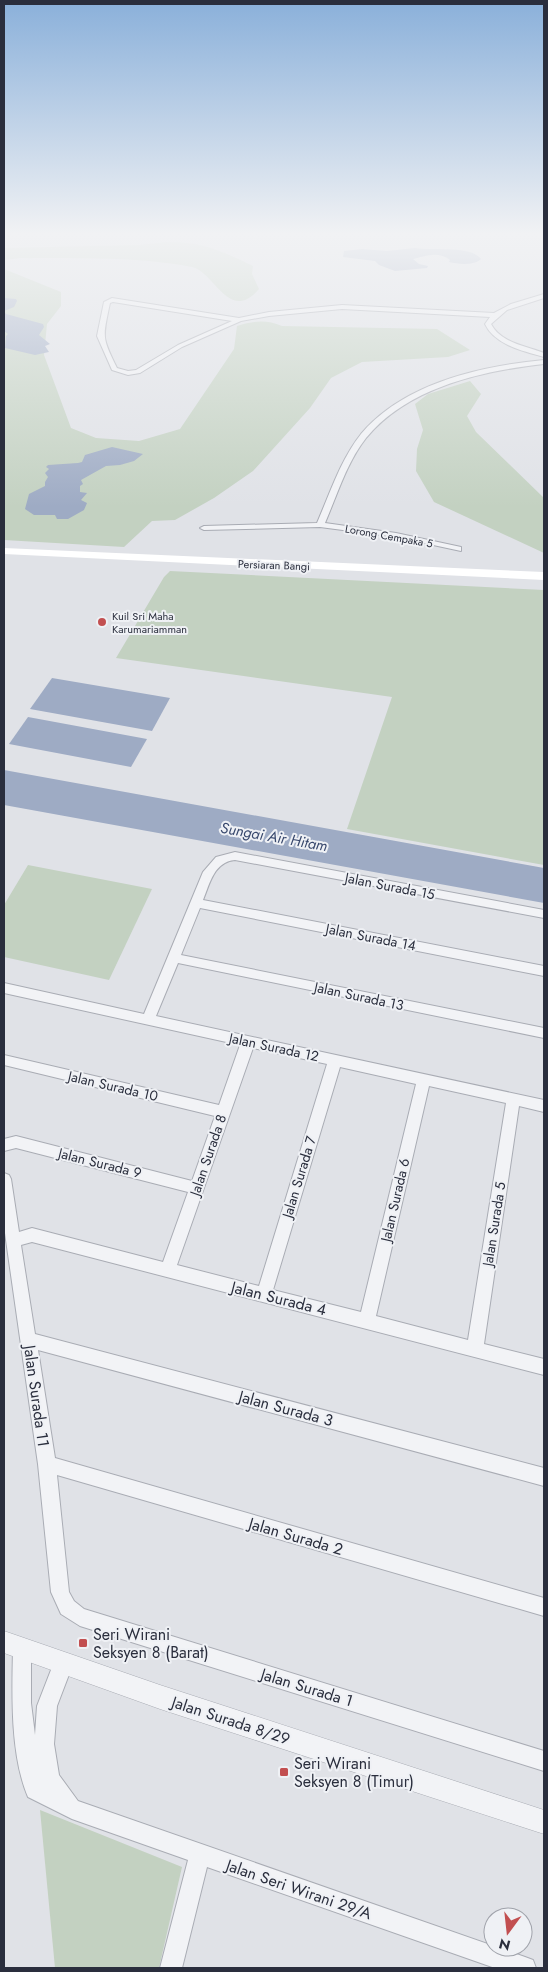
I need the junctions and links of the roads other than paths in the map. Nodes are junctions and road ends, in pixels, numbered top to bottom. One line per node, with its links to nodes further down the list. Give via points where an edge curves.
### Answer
1 (103, 323): 2 (street, via 100,336 114,370 134,373 180,346)
2 (232, 323)
3 (489, 323): 4 (street, via 493,334)
4 (544, 355)
5 (544, 362): 6 (street, via 498,369 450,383 408,400 382,417 356,448)
6 (320, 525): 7 (street, Lorong Cempaka 5); 8 (street, Lorong Cempaka 5, via 396,535)
7 (204, 528)
8 (458, 549)
9 (8, 551): 11 (main road, Persiaran Bangi)
10 (4, 560): 12 (main road, Persiaran Bangi)
11 (544, 576)
12 (544, 585)
13 (197, 903): 14 (street, Jalan Surada 15, via 213,865 235,856); 15 (street); 16 (street, Jalan Surada 14)
14 (544, 914)
15 (174, 958): 18 (street); 19 (street, Jalan Surada 13)
16 (544, 971)
17 (4, 988): 18 (street, Jalan Surada 12)
18 (148, 1020): 20 (street, Jalan Surada 12)
19 (544, 1034)
20 (248, 1042): 22 (street, Jalan Surada 12); 26 (street, Jalan Surada 8)
21 (4, 1060): 26 (street, Jalan Surada 10)
22 (335, 1060): 23 (street, Jalan Surada 12); 32 (street, Jalan Surada 7)
23 (424, 1080): 24 (street, Jalan Surada 12); 33 (street, Jalan Surada 6)
24 (514, 1100): 25 (street, Jalan Surada 12); 35 (street, Jalan Surada 5)
25 (544, 1106)
26 (223, 1112): 29 (street, Jalan Surada 8)
27 (4, 1145): 29 (street, Jalan Surada 9, via 16,1142)
28 (4, 1179): 30 (street, Jalan Surada 11)
29 (196, 1188): 31 (street, Jalan Surada 8)
30 (14, 1240): 31 (street, Jalan Surada 4, via 32,1234); 34 (street, Jalan Surada 11)
31 (168, 1269): 32 (street, Jalan Surada 4)
32 (264, 1294): 33 (street, Jalan Surada 4)
33 (367, 1321): 35 (street, Jalan Surada 4)
34 (29, 1340): 37 (street, Jalan Surada 11); 38 (street, Jalan Surada 3)
35 (475, 1349): 36 (street, Jalan Surada 4)
36 (544, 1366)
37 (47, 1464): 39 (street, Jalan Surada 2); 40 (street, Jalan Surada 11, via 60,1592)
38 (544, 1476)
39 (544, 1607)
40 (70, 1612): 43 (street, Jalan Surada 1)
41 (13, 1646): 42 (street, Jalan Surada 8/29); 44 (street, Jalan Seri Wirani 29/A, via 35,1790)
42 (63, 1664): 44 (street, via 47,1706 44,1744 50,1779); 45 (street, Jalan Surada 8/29)
43 (544, 1761)
44 (72, 1809): 46 (street, Jalan Seri Wirani 29/A)
45 (544, 1822)
46 (200, 1854): 47 (street); 48 (street, Jalan Seri Wirani 29/A)
47 (171, 1968)
48 (525, 1968)

